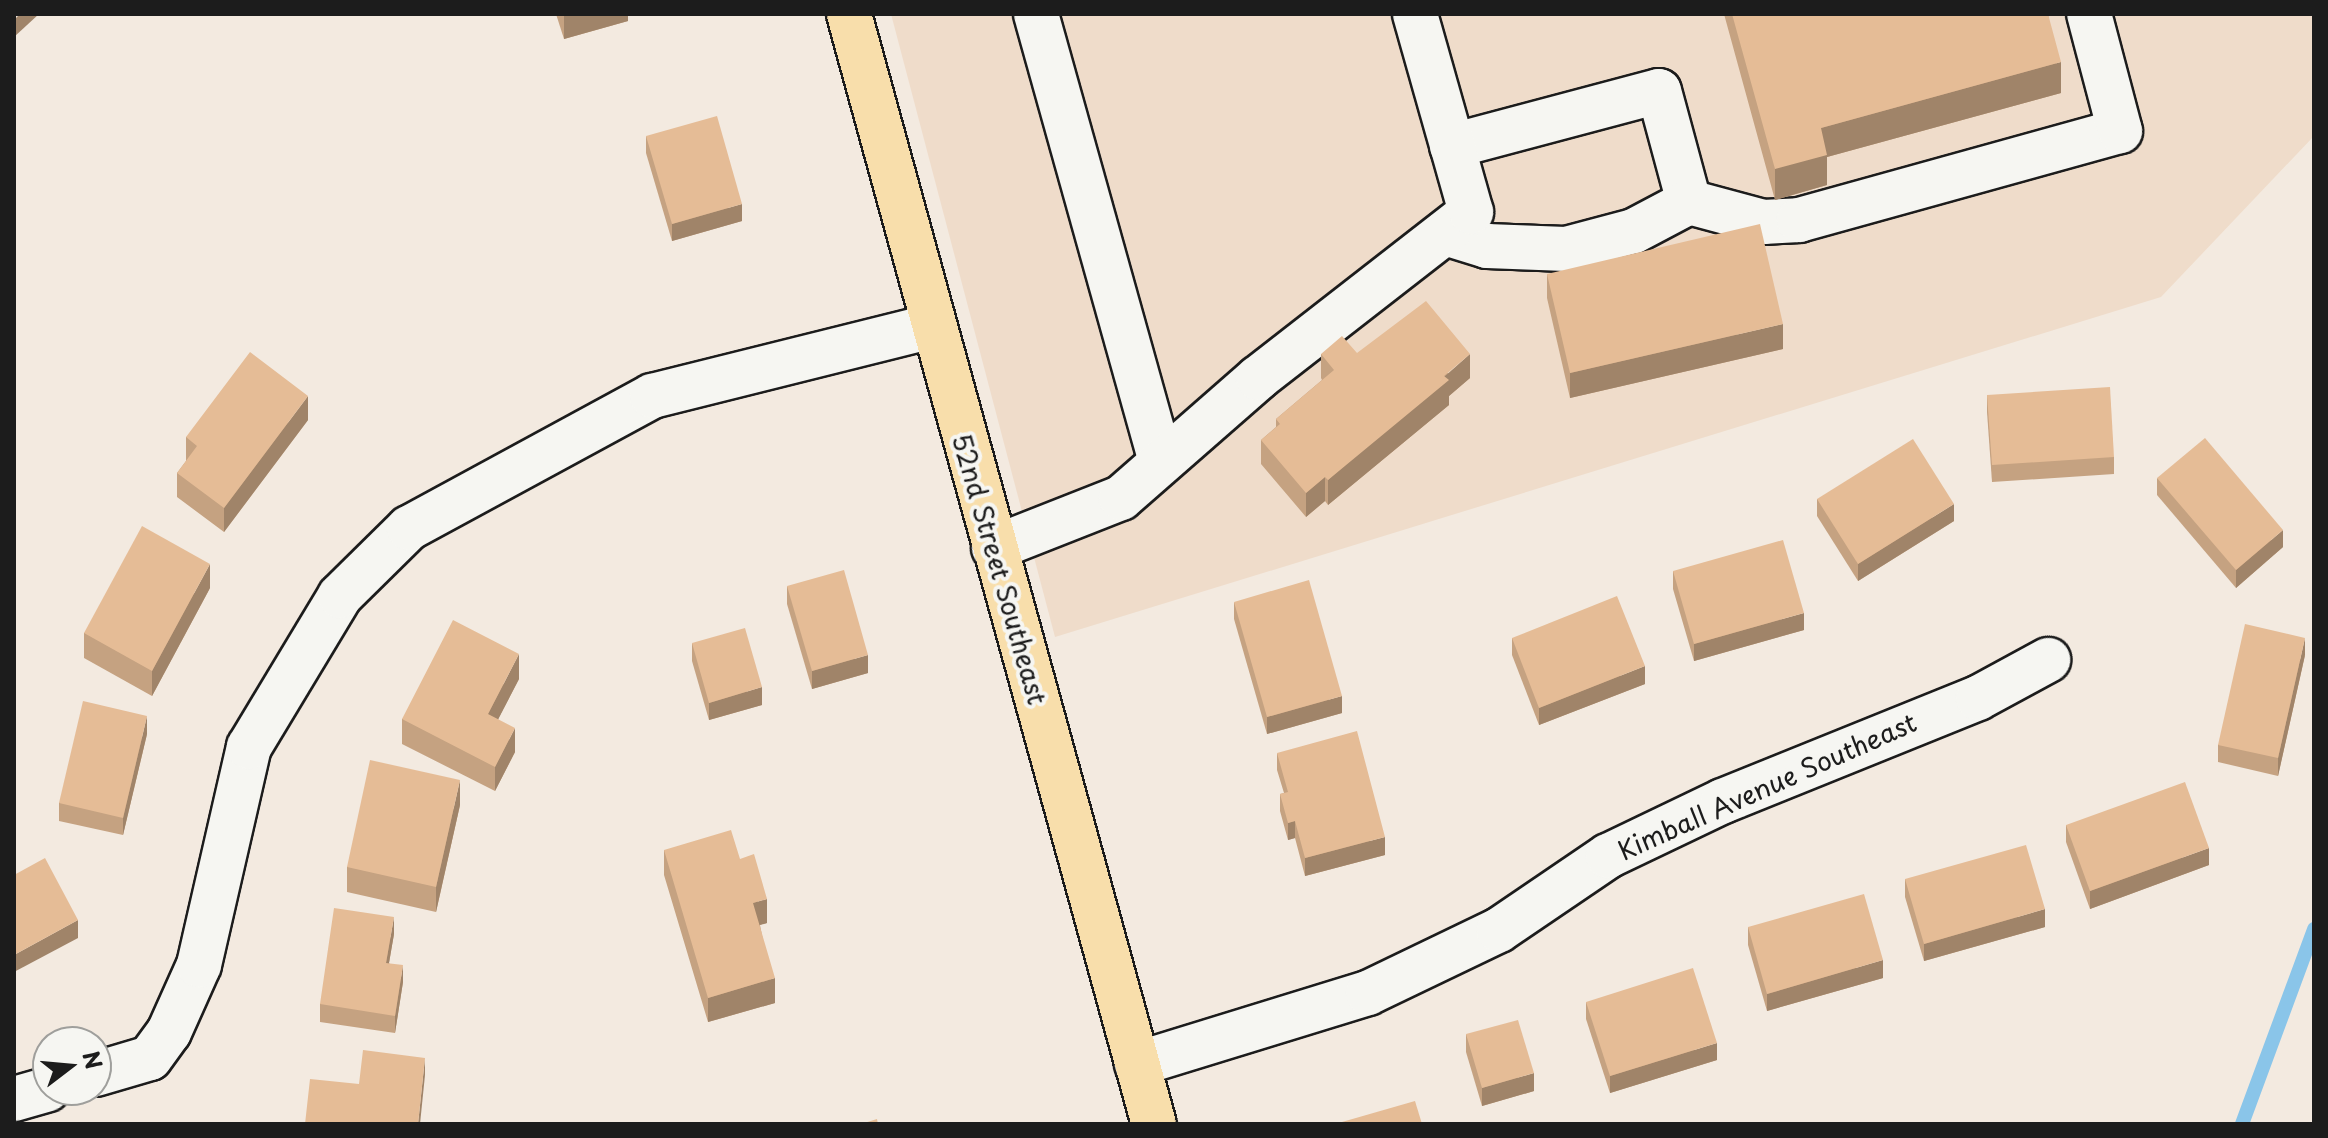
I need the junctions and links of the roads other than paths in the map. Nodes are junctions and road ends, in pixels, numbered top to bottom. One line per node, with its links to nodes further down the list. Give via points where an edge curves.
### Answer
1 (849, 14): 8 (main road, 52nd Street Southeast)
2 (1036, 14): 9 (street)
3 (1415, 14): 5 (street)
4 (2089, 14): 6 (street, via 2120,131 1799,220 1763,222)
5 (1452, 146): 6 (street, via 1659,91); 7 (street, via 1471,212)
6 (1689, 202): 7 (street, via 1634,231 1566,249 1487,246)
7 (1445, 233): 9 (street, via 1258,378)
8 (933, 326): 10 (main road, 52nd Street Southeast); 13 (street, via 652,396 409,528 340,596 249,747 199,965 169,1032 150,1058)
9 (1161, 462): 10 (street, via 1121,498)
10 (994, 548): 12 (main road, 52nd Street Southeast)
11 (2048, 660): 12 (street, Kimball Avenue Southeast, via 1978,698 1723,801 1608,856 1499,930 1368,993)
12 (1137, 1064): 14 (main road, 52nd Street Southeast)
13 (112, 1069)
14 (1154, 1124)

